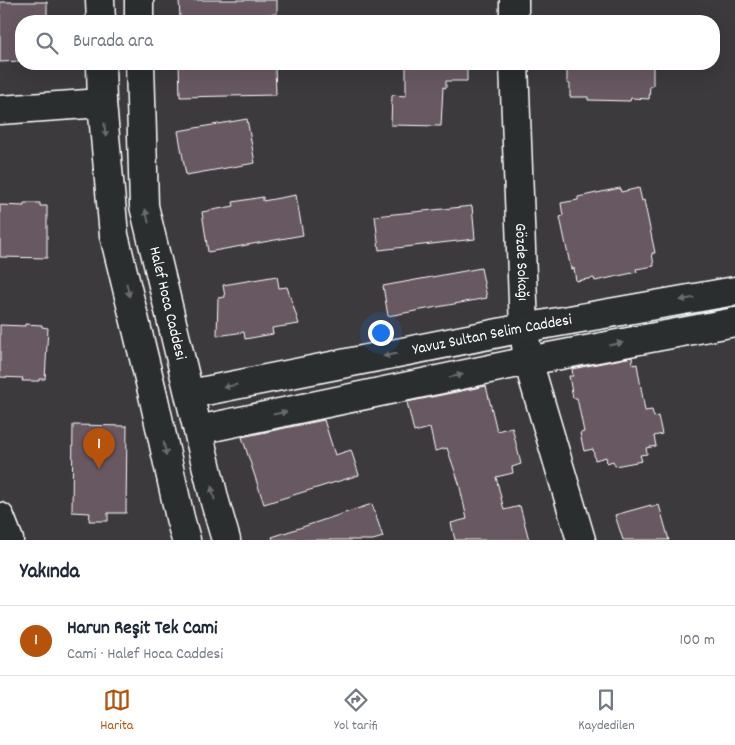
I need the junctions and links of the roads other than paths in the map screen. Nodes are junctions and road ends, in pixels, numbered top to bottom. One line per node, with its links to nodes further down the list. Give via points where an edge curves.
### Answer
1 (100, 0): 4 (street)
2 (139, 0): 5 (street)
3 (514, 0): 6 (street)
4 (101, 15)
5 (139, 15)
6 (514, 15)
7 (101, 70): 10 (street)
8 (140, 70): 16 (street, Halef Hoca Caddesi, one-way to 8, via 144,206)
9 (514, 70): 14 (street, Gözde Sokağı)
10 (102, 103): 11 (street); 20 (street, one-way to 20, via 114,235)
11 (0, 110)
12 (735, 291): 14 (street, Yavuz Sultan Selim Caddesi, one-way to 14)
13 (735, 322): 15 (street, Yavuz Sultan Selim Caddesi, one-way to 13)
14 (524, 328): 15 (street, Gözde Sokağı); 16 (street, Yavuz Sultan Selim Caddesi, one-way to 16)
15 (528, 361): 17 (street, Yavuz Sultan Selim Caddesi, one-way to 15); 22 (street, Gözde Sokağı)
16 (190, 394): 17 (street, Halef Hoca Caddesi)
17 (198, 430): 21 (street, Halef Hoca Caddesi, one-way to 17)
18 (0, 517): 19 (street)
19 (9, 540)
20 (186, 540)
21 (226, 540)
22 (581, 540)

